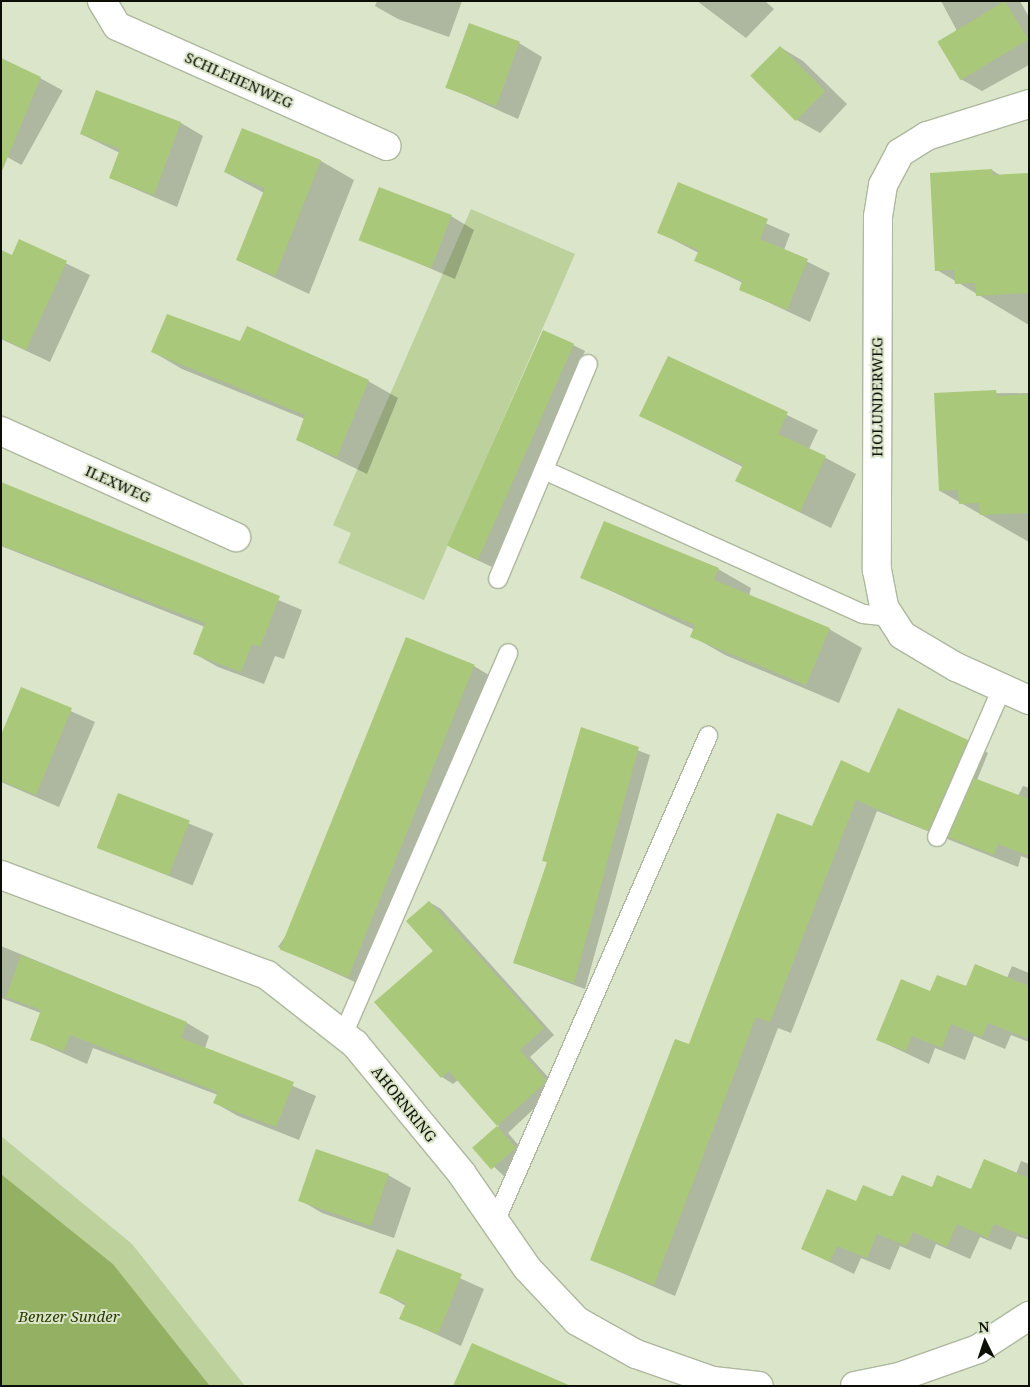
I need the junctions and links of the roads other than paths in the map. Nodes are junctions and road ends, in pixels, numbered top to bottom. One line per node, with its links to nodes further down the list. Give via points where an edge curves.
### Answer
1 (102, 1): 3 (street, SCHLEHENWEG, via 117,26)
2 (1029, 104): 9 (street, HOLUNDERWEG, via 927,136 900,153 883,185 878,217 877,570 884,606)
3 (387, 146)
4 (588, 364): 6 (lane)
5 (1, 431): 7 (street, ILEXWEG)
6 (544, 470): 8 (lane); 9 (lane, via 863,614)
7 (236, 537)
8 (498, 579)
9 (891, 617): 11 (street, HOLUNDERWEG, via 902,635)
10 (508, 653): 16 (lane)
11 (1002, 688): 12 (street, HOLUNDERWEG); 14 (lane)
12 (1029, 700)
13 (708, 736): 17 (lane)
14 (937, 837)
15 (1, 875): 16 (street, AHORNRING, via 267,975)
16 (343, 1035): 17 (street, AHORNRING, via 462,1174)
17 (495, 1222): 19 (street, AHORNRING, via 526,1268 578,1321 636,1354 713,1382)
18 (1029, 1316): 20 (street, via 978,1349 899,1378)
19 (759, 1386)
20 (855, 1386)

